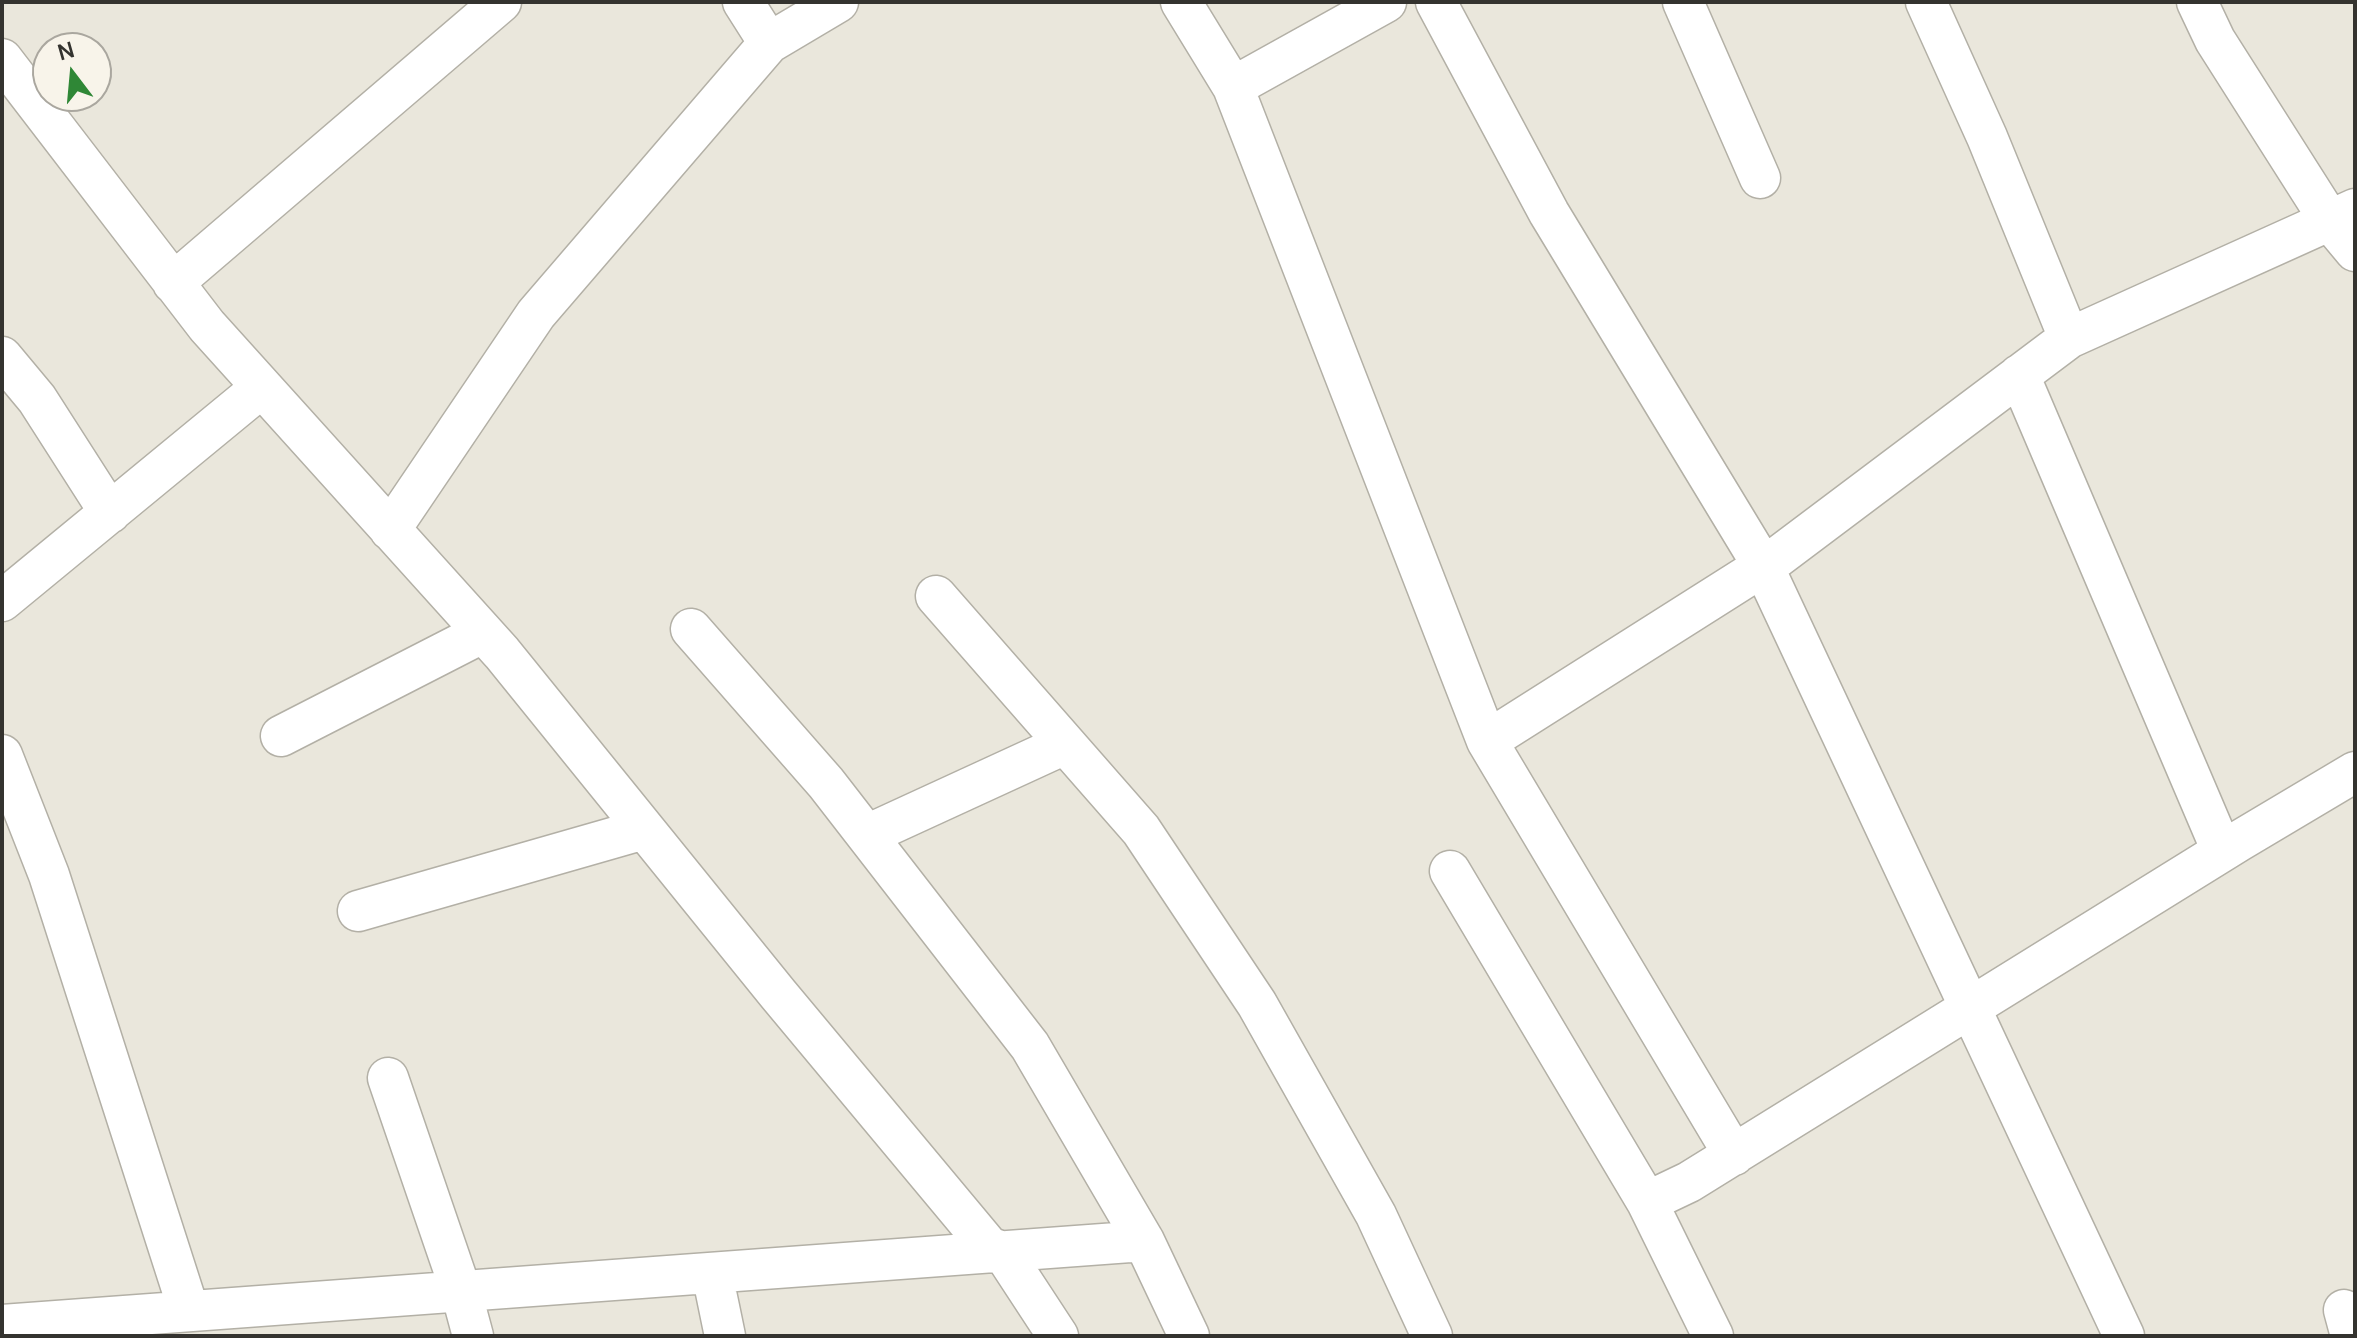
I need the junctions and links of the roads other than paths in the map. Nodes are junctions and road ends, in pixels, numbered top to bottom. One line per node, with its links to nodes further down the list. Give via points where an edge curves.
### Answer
1 (743, 2): 10 (street)
2 (838, 2): 10 (street)
3 (1181, 2): 12 (street)
4 (1386, 2): 12 (street)
5 (1436, 2): 23 (street, via 1549,213)
6 (1683, 2): 13 (street)
7 (1926, 2): 17 (street)
8 (2197, 2): 14 (street, via 2215,40)
9 (486, 7): 16 (street)
10 (769, 43): 22 (street, via 536,314)
11 (2, 59): 16 (street)
12 (1233, 87): 29 (street)
13 (1760, 178)
14 (2342, 215): 15 (street); 17 (street)
15 (2355, 251)
16 (173, 283): 20 (street)
17 (2069, 338): 19 (street)
18 (2, 357): 21 (street, via 37,399)
19 (2019, 375): 23 (street); 35 (street)
20 (262, 387): 21 (street); 22 (street)
21 (110, 513): 25 (street)
22 (390, 530): 27 (street)
23 (1763, 566): 29 (street); 38 (street)
24 (936, 596): 30 (street)
25 (2, 601)
26 (691, 629): 34 (street)
27 (482, 633): 28 (street); 33 (street)
28 (281, 736)
29 (1487, 741): 40 (street)
30 (1065, 744): 34 (street); 53 (street, via 1141,830 1257,1004 1376,1215)
31 (2, 755): 46 (street, via 49,875)
32 (2355, 772): 35 (street)
33 (644, 829): 37 (street); 43 (street, via 989,1247)
34 (867, 835): 42 (street, via 1030,1046)
35 (2222, 851): 38 (street)
36 (1450, 871): 41 (street)
37 (358, 911)
38 (1970, 1007): 40 (street); 55 (street)
39 (388, 1078): 45 (street)
40 (1734, 1155): 41 (street)
41 (1647, 1202): 54 (street)
42 (1144, 1241): 43 (street); 52 (street)
43 (1003, 1252): 44 (street); 51 (street)
44 (712, 1273): 45 (street); 50 (street)
45 (461, 1291): 47 (street); 49 (street)
46 (189, 1311): 47 (street); 48 (street)
47 (251, 1321)
48 (2, 1325)
49 (473, 1336)
50 (725, 1336)
51 (1058, 1336)
52 (1189, 1336)
53 (1432, 1336)
54 (1713, 1336)
55 (2124, 1336)

